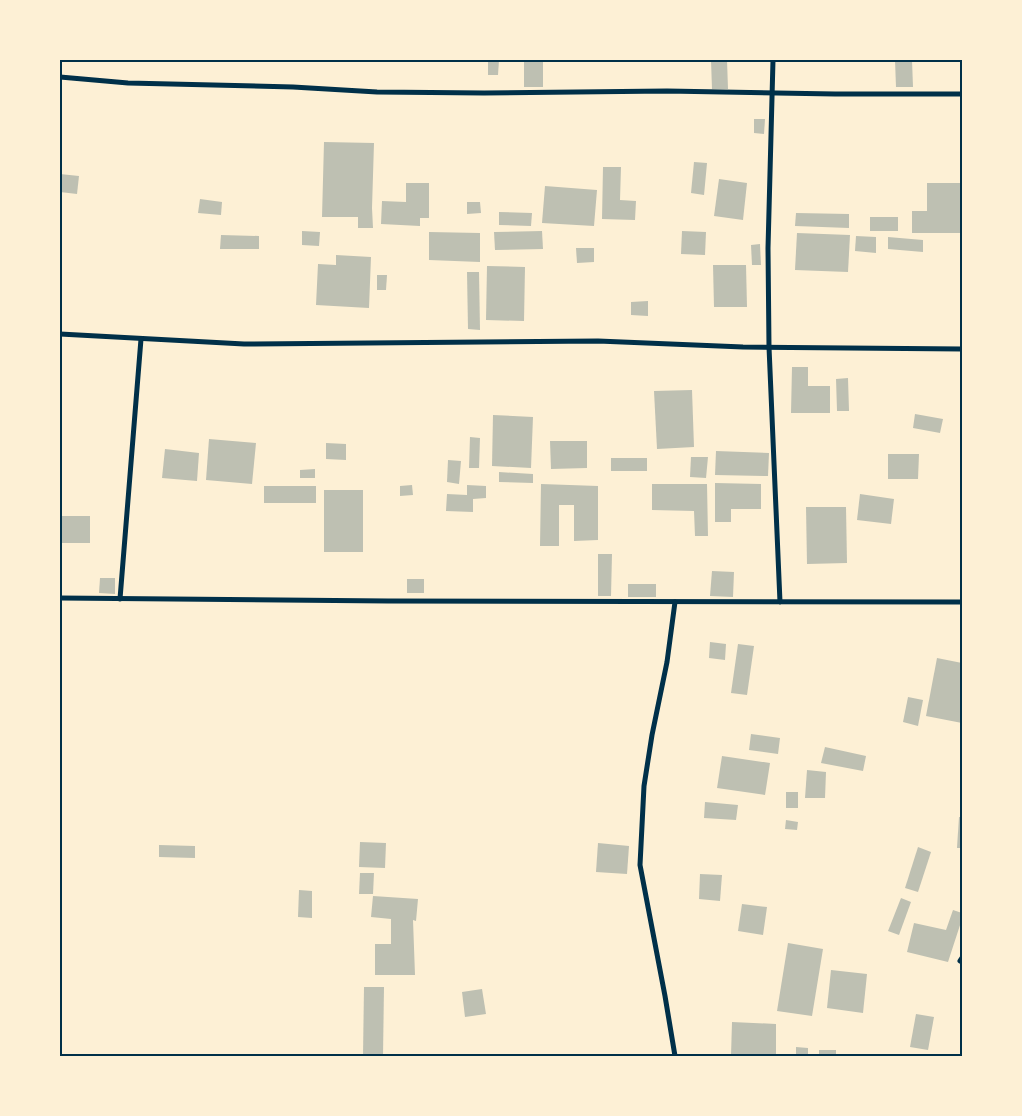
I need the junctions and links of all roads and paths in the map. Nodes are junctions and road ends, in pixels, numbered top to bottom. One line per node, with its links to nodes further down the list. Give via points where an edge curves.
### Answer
1 (773, 60): 3 (street)
2 (60, 77): 3 (street, via 128,83 377,92)
3 (772, 93): 4 (street); 7 (street)
4 (962, 94)
5 (60, 334): 6 (street)
6 (141, 339): 7 (street, via 244,344 598,341); 10 (street)
7 (769, 347): 8 (street); 12 (street)
8 (962, 349)
9 (60, 598): 10 (street)
10 (120, 598): 11 (street)
11 (675, 602): 12 (street); 14 (street, via 644,786 640,865)
12 (780, 602): 13 (street)
13 (962, 602)
14 (675, 1056)

